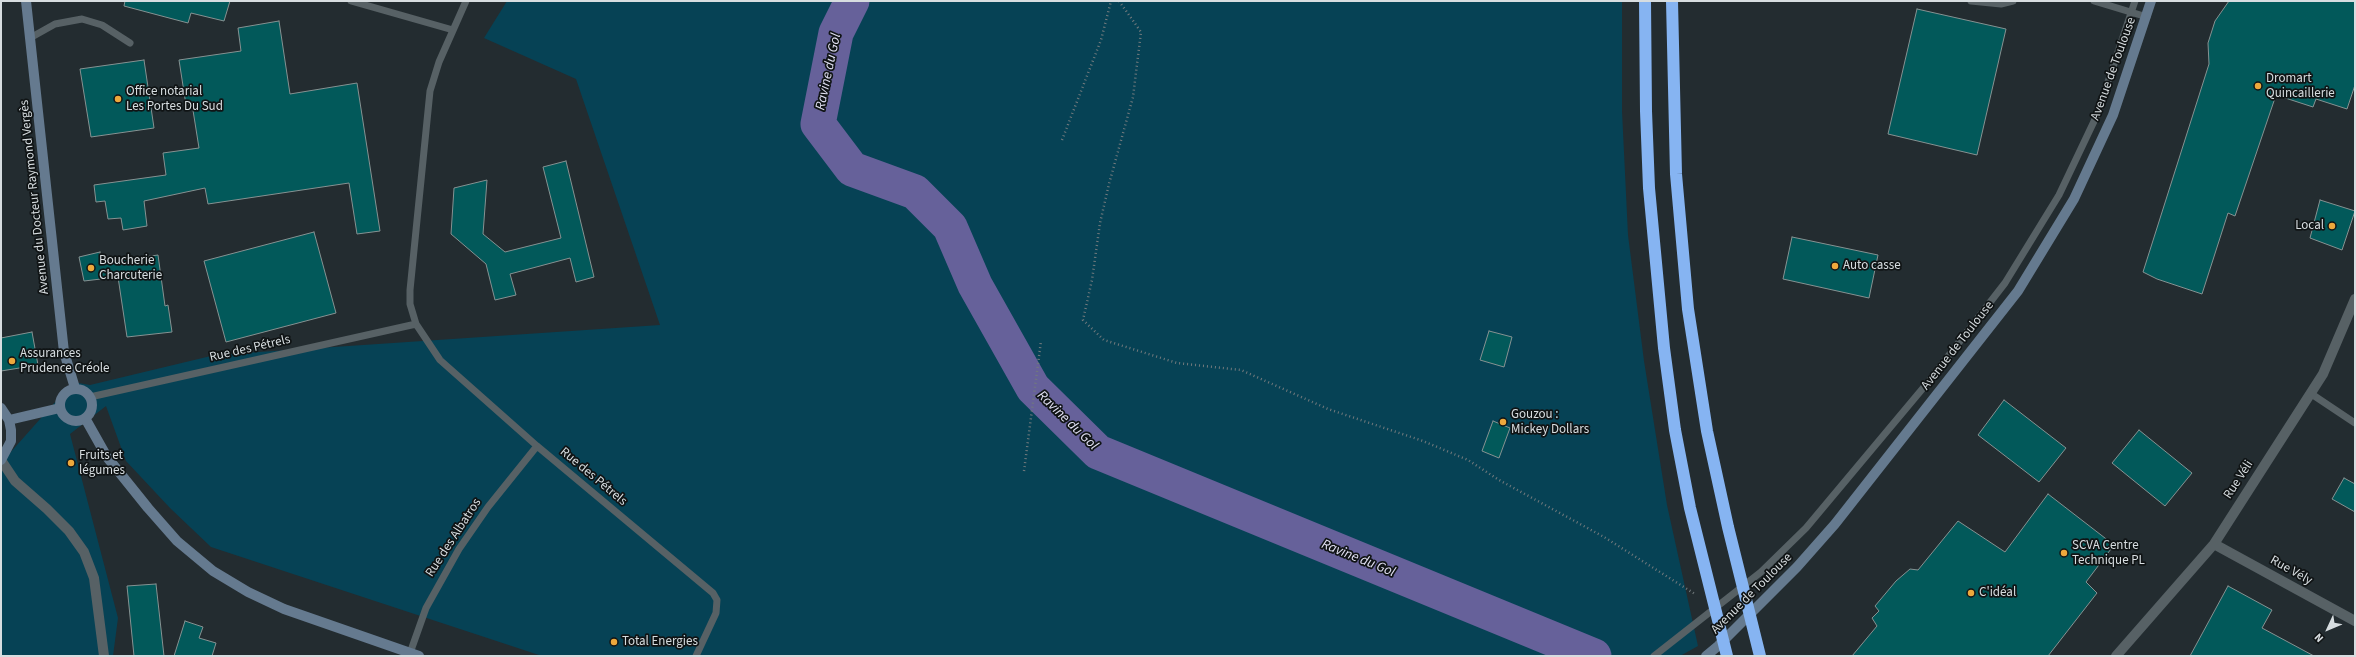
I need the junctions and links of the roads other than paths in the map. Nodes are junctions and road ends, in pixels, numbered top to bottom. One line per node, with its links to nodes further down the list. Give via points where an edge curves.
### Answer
1 (26, 1): 14 (main road, Avenue du Docteur Raymond Vergès)
2 (351, 1): 13 (lane)
3 (466, 1): 13 (lane, Rue des Pétrels)
4 (1644, 1): 35 (highway, via 1646,111 1656,265 1675,430 1690,508)
5 (1672, 1): 36 (highway, via 1676,174 1688,309 1707,431)
6 (1972, 1): 7 (lane, via 2001,4)
7 (2013, 1)
8 (2094, 1): 11 (lane)
9 (2135, 1): 11 (lane)
10 (2151, 1): 12 (main road, Avenue de Toulouse)
11 (2132, 13): 12 (lane); 33 (lane, via 2088,135 2059,195 2005,283 1929,381 1806,528 1761,572)
12 (2147, 17): 34 (main road, Avenue de Toulouse, via 2113,115 2074,199 2018,291 1835,524 1797,567)
13 (453, 30): 17 (lane, Rue des Pétrels, via 430,91 410,290 410,304)
14 (30, 38): 15 (lane, via 55,24 82,19 102,25); 18 (main road, Avenue du Docteur Raymond Vergès, via 64,352)
15 (130, 43)
16 (2355, 299): 19 (street, Rue Véli, via 2323,374)
17 (416, 324): 20 (lane, Rue des Pétrels); 26 (lane, Rue des Pétrels, via 440,360)
18 (74, 388): 20 (main road, via 83,390); 22 (main road, via 62,397)
19 (2310, 393): 25 (lane); 28 (street, Rue Véli)
20 (90, 397): 23 (main road, via 92,406)
21 (1, 408): 24 (main road)
22 (60, 408): 23 (main road, via 70,419); 24 (main road)
23 (85, 418): 30 (main road, via 107,457 148,508 177,541 212,571 284,609)
24 (9, 420): 27 (main road, via 11,441)
25 (2355, 423)
26 (537, 446): 30 (lane, Rue des Albatros, via 488,507 459,549 426,608); 32 (lane, Rue des Pétrels, via 713,593 718,607)
27 (1, 460): 31 (street, via 15,481 69,531 84,552 94,578)
28 (2214, 544): 29 (street, Rue Vély); 37 (street, Rue Véli)
29 (2355, 621)
30 (412, 655)
31 (104, 656)
32 (696, 656)
33 (1654, 656)
34 (1706, 656)
35 (1727, 656)
36 (1760, 656)
37 (2116, 656)

